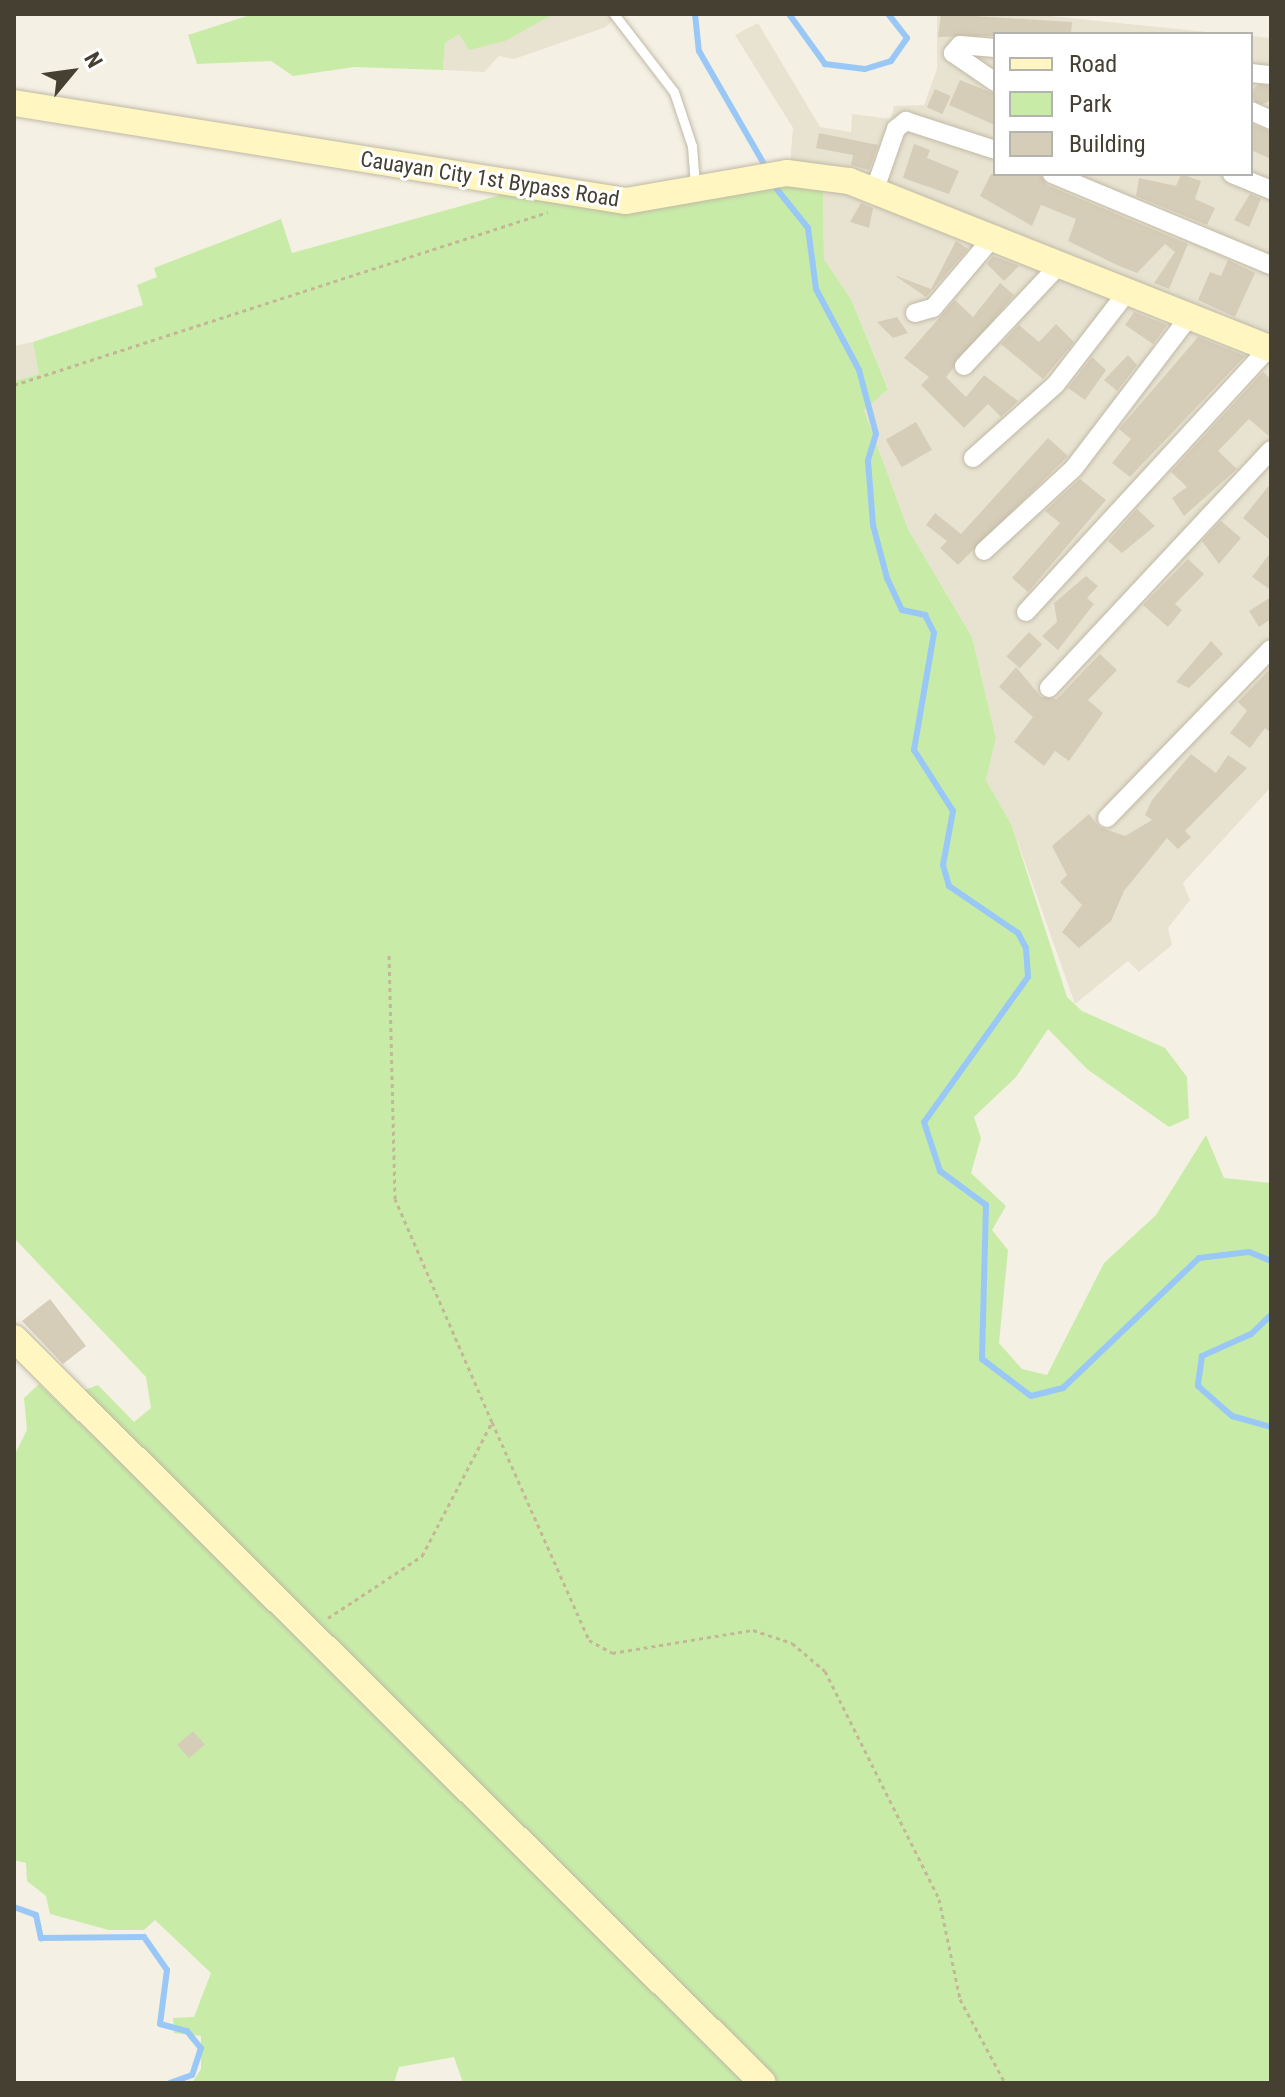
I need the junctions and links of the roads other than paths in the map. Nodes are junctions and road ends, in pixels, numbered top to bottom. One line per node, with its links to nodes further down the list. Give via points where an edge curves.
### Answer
1 (614, 14): 10 (lane, via 674,92 692,146)
2 (993, 48): 3 (street, via 960,45 953,53)
3 (993, 81)
4 (14, 103): 10 (main road, Cauayan City 1st Bypass Road, via 564,194 626,201)
5 (993, 149): 8 (street, via 906,121)
6 (1057, 176): 13 (street)
7 (1237, 176): 9 (street)
8 (875, 189): 10 (main road, Cauayan City 1st Bypass Road, via 787,173); 11 (main road, Cauayan City 1st Bypass Road)
9 (1271, 190)
10 (695, 193)
11 (995, 235): 12 (main road, Cauayan City 1st Bypass Road); 15 (street, via 933,308)
12 (1061, 263): 14 (main road, Cauayan City 1st Bypass Road); 18 (street)
13 (1271, 265)
14 (1128, 291): 16 (main road, Cauayan City 1st Bypass Road); 20 (street, via 1056,384)
15 (915, 313)
16 (1189, 317): 17 (main road, Cauayan City 1st Bypass Road); 21 (street, via 1074,468)
17 (1270, 348): 22 (street)
18 (964, 366)
19 (1271, 450): 24 (street)
20 (973, 458)
21 (984, 551)
22 (1026, 612)
23 (1271, 649): 25 (street)
24 (1049, 688)
25 (1107, 818)
26 (14, 1338): 27 (main road)
27 (763, 2083)

